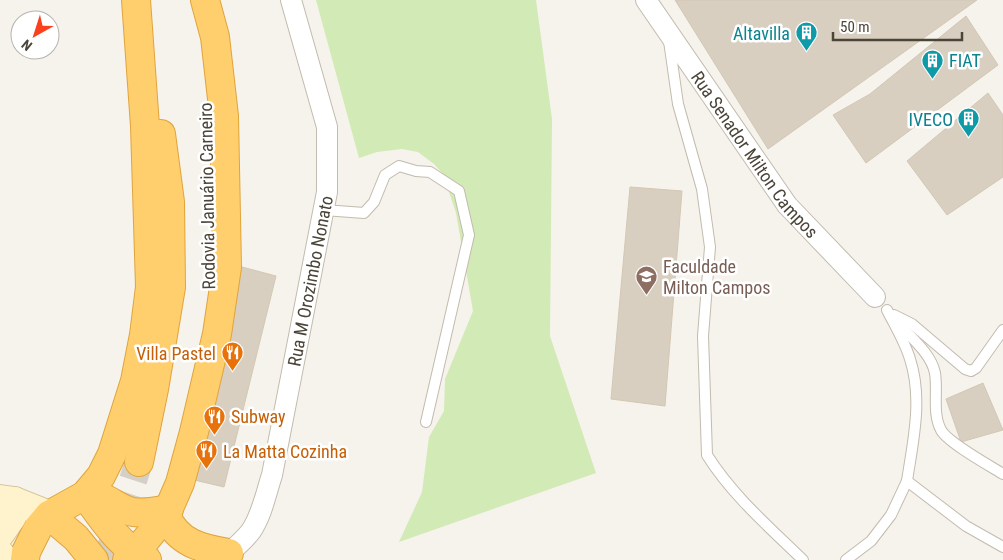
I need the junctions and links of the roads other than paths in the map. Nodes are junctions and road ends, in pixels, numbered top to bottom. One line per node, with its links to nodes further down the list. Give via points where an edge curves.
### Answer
1 (137, 0): 11 (highway, via 149,45 170,202 171,287); 15 (highway, via 150,286 135,381 115,445 101,476)
2 (191, 0): 13 (highway, Rodovia Januário Carneiro, via 204,82 212,266 207,329)
3 (205, 0): 17 (highway, via 215,37 224,116 227,267 217,334 194,432)
4 (291, 0): 7 (street, Rua M Orozimbo Nonato, via 327,127)
5 (646, 0): 6 (street, Rua Senador Milton Campos)
6 (668, 32): 8 (street, Rua Senador Milton Campos, via 787,205); 28 (lane, via 678,104 702,189 710,247 703,336 707,455 749,508)
7 (324, 210): 10 (lane, via 364,213 374,202 385,175 399,166 430,172 458,192 469,235); 23 (street, Rua M Orozimbo Nonato, via 272,475 252,529)
8 (881, 304): 9 (lane, via 971,371); 12 (lane, via 922,347 934,371 936,412 941,431 968,453); 14 (lane, via 910,358 916,385 916,420)
9 (1003, 330)
10 (426, 422)
11 (139, 462)
12 (1003, 474)
13 (169, 479)
14 (907, 481): 20 (lane, via 966,526); 29 (lane, via 891,516 871,541)
15 (85, 495): 17 (highway, via 98,496 132,512); 18 (highway); 24 (highway, via 109,529)
16 (7, 500): 18 (street); 19 (street, via 12,517)
17 (168, 512): 21 (highway); 24 (highway)
18 (49, 515): 26 (highway, via 38,528); 27 (highway, via 76,538)
19 (0, 534)
20 (1003, 547)
21 (185, 549): 23 (highway, via 202,548)
22 (0, 554): 25 (street)
23 (224, 557)
24 (136, 558)
25 (6, 560)
26 (25, 560)
27 (94, 560)
28 (803, 560)
29 (846, 560)

